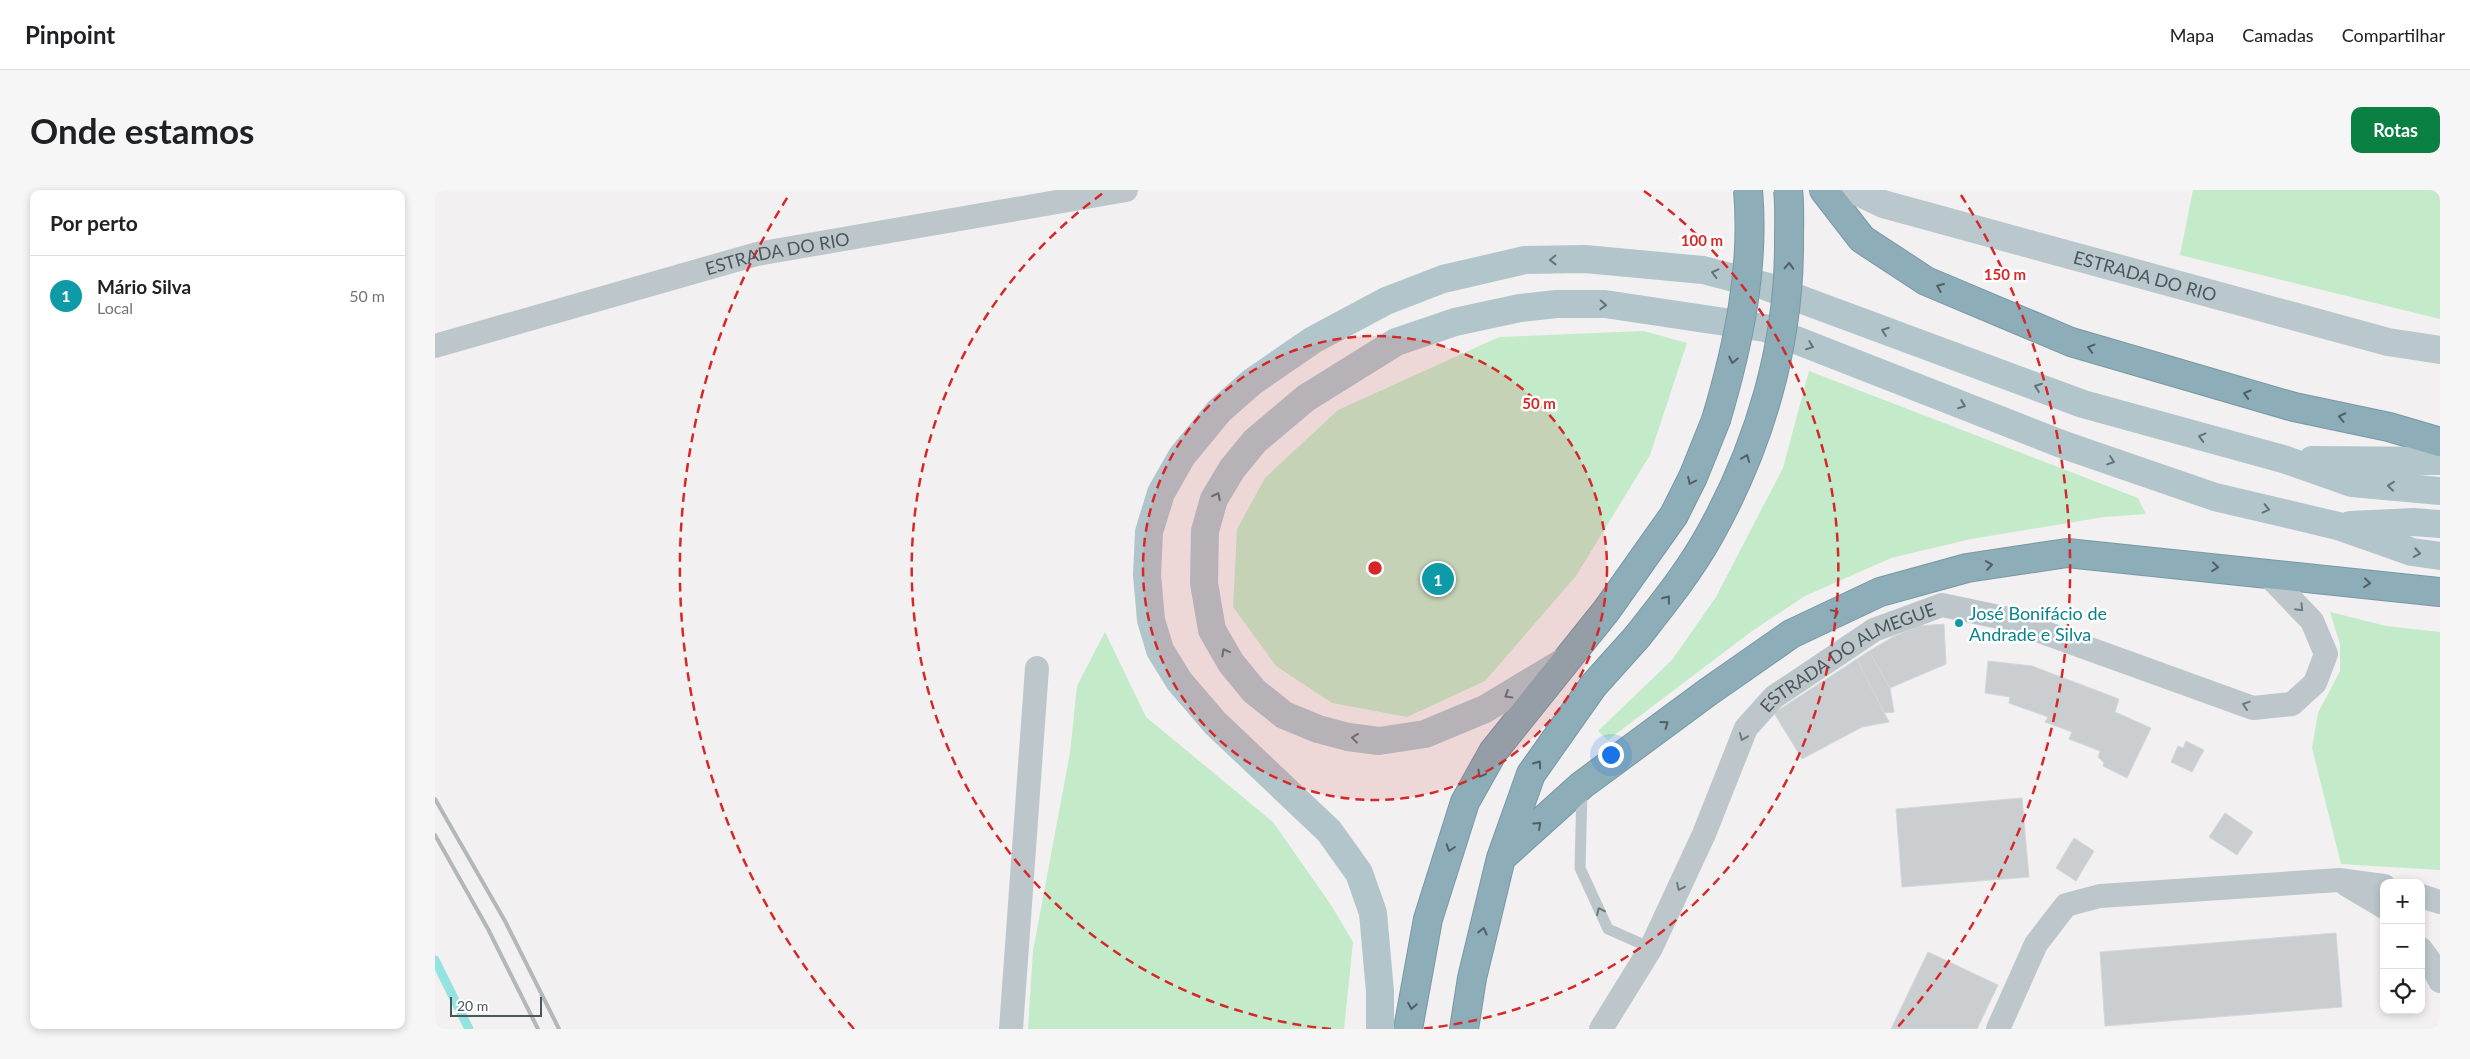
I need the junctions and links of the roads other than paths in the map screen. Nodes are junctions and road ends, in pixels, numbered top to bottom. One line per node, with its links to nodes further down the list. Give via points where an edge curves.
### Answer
1 (1126, 190): 6 (street, ESTRADA DO RIO, via 757,254)
2 (1748, 190): 19 (highway, one-way to 19, bridge, via 1747,265 1742,310 1716,420 1674,515 1606,611)
3 (1788, 190): 22 (highway, one-way to 3, bridge, via 1531,774 1593,686 1637,638 1677,585 1709,536 1736,482 1756,434 1774,375 1785,320 1789,268)
4 (1823, 190): 9 (highway, one-way to 4, via 2294,407 2071,342 1926,281 1862,239)
5 (1854, 190): 7 (street, ESTRADA DO RIO, via 1883,204 2388,342)
6 (435, 346)
7 (2440, 350)
8 (2440, 421): 9 (highway)
9 (2389, 428): 10 (highway)
10 (2440, 442)
11 (2283, 459): 12 (main road); 13 (main road, one-way to 11, via 2352,483); 32 (main road, one-way to 32, via 2083,404 1765,286 1703,270 1585,259 1525,260 1443,279 1386,301 1313,340 1252,382 1219,412 1181,456 1161,493 1149,532 1147,575 1150,611 1160,650 1179,681 1215,723 1329,831 1359,873 1373,913)
12 (2440, 461)
13 (2440, 491)
14 (2440, 524): 15 (main road, via 2414,522)
15 (2338, 526): 16 (main road, one-way to 16, via 2412,552); 19 (main road, one-way to 15, via 1485,709 1425,734 1379,741 1348,737 1318,729 1284,714 1254,691 1231,663 1212,630 1204,583 1205,531 1214,499 1232,469 1263,435 1306,398 1396,342 1455,322 1520,308 1605,304 1765,328 2065,445 2215,496)
16 (2440, 556)
17 (2266, 573): 18 (highway, one-way to 18); 21 (highway, one-way to 17, via 1791,634 1880,592 1967,568 2067,553); 28 (street, ESTRADA DO ALMEGUE, one-way to 28, via 2312,621 2326,654 2315,683 2291,704 2253,708 2004,618 1942,604 1873,630 1775,697 1747,728 1704,834)
18 (2436, 589)
19 (1565, 661): 33 (highway, one-way to 33, via 1493,752 1465,802 1427,919)
20 (1037, 668): 31 (street)
21 (1583, 785): 22 (highway, one-way to 21); 28 (lane, one-way to 21, via 1608,929 1580,868)
22 (1501, 858): 34 (highway, one-way to 22, via 1472,978)
23 (2339, 880): 24 (street); 27 (street); 36 (street, via 2100,896 2066,905 2036,944)
24 (2380, 885)
25 (2425, 897): 26 (street)
26 (2440, 902)
27 (2380, 905)
28 (1651, 948): 35 (street, ESTRADA DO ALMEGUE)
29 (2425, 954): 30 (street)
30 (2440, 981)
31 (1011, 1029)
32 (1380, 1029)
33 (1408, 1029)
34 (1464, 1029)
35 (1601, 1029)
36 (1998, 1029)

